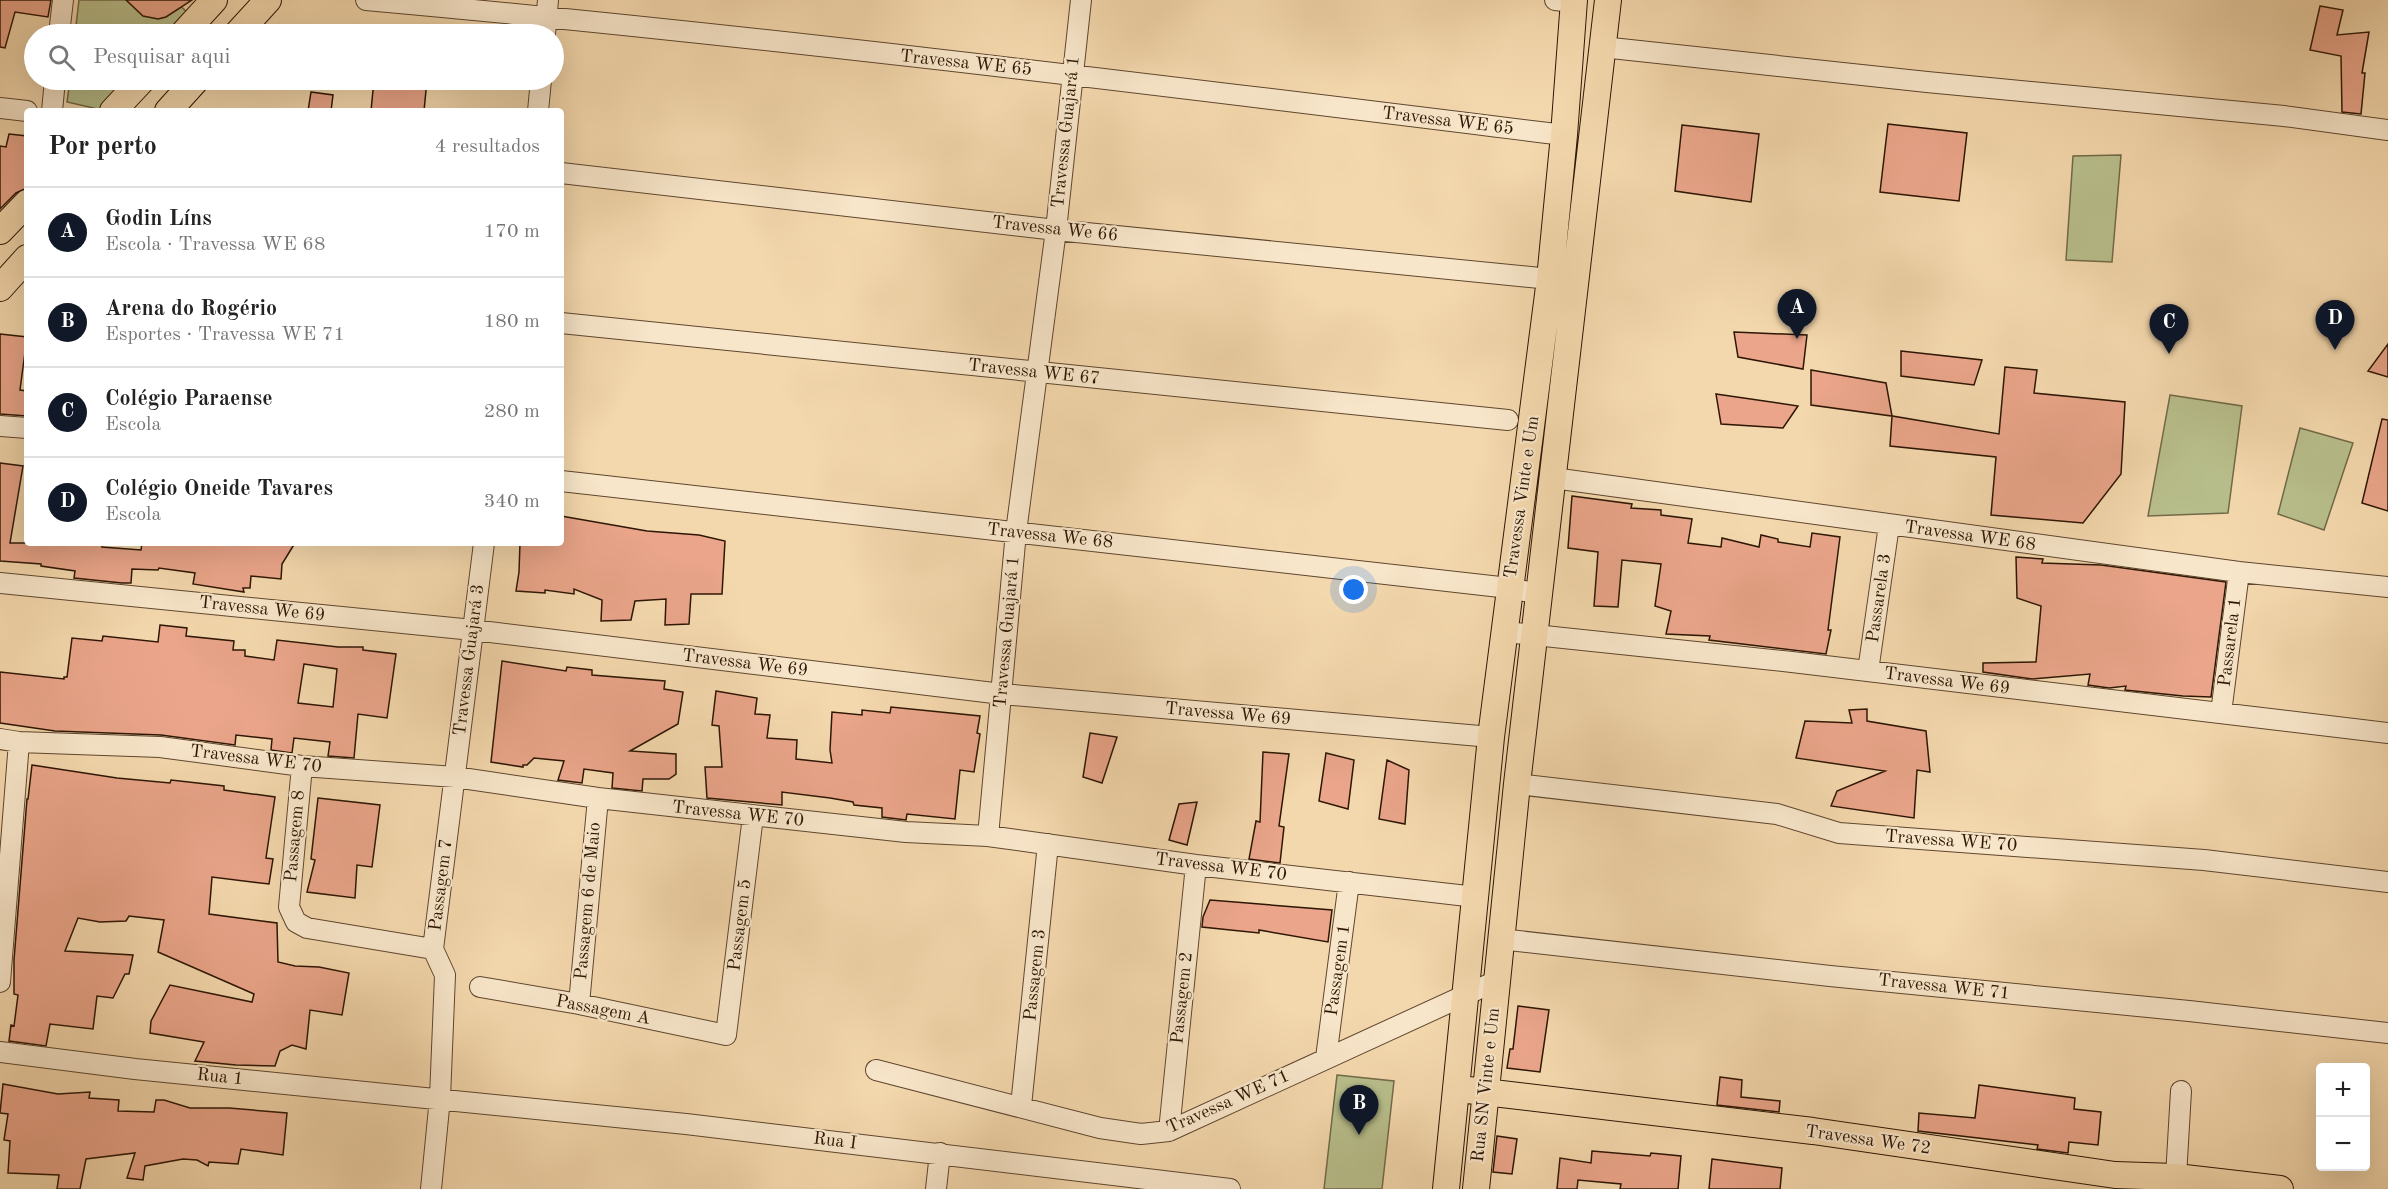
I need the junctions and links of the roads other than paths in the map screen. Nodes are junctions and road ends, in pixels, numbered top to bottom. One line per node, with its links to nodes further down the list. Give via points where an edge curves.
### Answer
1 (63, 0): 9 (street)
2 (214, 0): 10 (main road)
3 (268, 0): 11 (main road)
4 (366, 0): 8 (street, Travessa WE 65)
5 (1081, 0): 13 (street, Travessa Guajará 1)
6 (1608, 0): 12 (main road, Travessa Vinte e Um)
7 (1567, 1): 25 (main road, Travessa Vinte e Um)
8 (546, 17): 13 (street, Travessa WE 65)
9 (60, 24)
10 (192, 24)
11 (246, 24)
12 (1602, 47): 24 (street, via 2284,116); 38 (main road, Travessa Vinte e Um)
13 (1071, 75): 25 (street, Travessa WE 65); 28 (street, Travessa Guajará 1)
14 (54, 90): 19 (street)
15 (133, 90): 20 (main road)
16 (187, 90): 21 (main road)
17 (540, 90): 22 (street)
18 (0, 108): 23 (street)
19 (52, 108)
20 (116, 108)
21 (171, 108)
22 (538, 108)
23 (24, 111)
24 (2388, 130)
25 (1564, 135): 31 (main road, Travessa Vinte e Um)
26 (564, 173): 28 (street, Travessa We 66)
27 (24, 206): 29 (main road)
28 (1056, 230): 31 (street, Travessa We 66); 34 (street, Travessa Guajará 1)
29 (0, 231)
30 (24, 263): 32 (main road)
31 (1550, 279): 40 (main road, Travessa Vinte e Um)
32 (0, 288)
33 (564, 323): 34 (street, Travessa WE 67)
34 (1036, 372): 35 (street, Travessa WE 67); 43 (street, Travessa Guajará 1)
35 (1508, 420)
36 (0, 426): 37 (street)
37 (24, 428)
38 (1553, 478): 41 (main road, Travessa Vinte e Um); 42 (street, Travessa WE 68)
39 (564, 481): 43 (street, Travessa We 68)
40 (1519, 513): 41 (main road); 48 (main road, Travessa Vinte e Um)
41 (1549, 517): 49 (main road, Travessa Vinte e Um)
42 (1889, 525): 45 (street, Travessa WE 68); 53 (street, Passarela 3)
43 (1016, 532): 48 (street, Travessa We 68); 55 (street, Travessa Guajará 1)
44 (484, 546): 50 (street, Travessa Guajará 3)
45 (2239, 572): 47 (street, Travessa WE 68); 57 (street, Passarela 1)
46 (0, 583): 50 (street, Travessa We 69)
47 (2388, 587)
48 (1509, 588): 49 (street, Travessa We 68); 51 (main road, Travessa Vinte e Um)
49 (1539, 594): 52 (main road, Travessa Vinte e Um)
50 (473, 630): 55 (street, Travessa We 69); 62 (street, Travessa Guajará 3)
51 (1506, 632): 52 (street, Travessa We 69); 54 (main road, Travessa Vinte e Um)
52 (1536, 634): 53 (street, Travessa We 69); 56 (main road, Travessa Vinte e Um)
53 (1868, 671): 57 (street, Travessa We 69)
54 (1497, 692): 56 (main road); 59 (main road, Travessa Vinte e Um)
55 (1002, 694): 59 (street, Travessa We 69); 66 (street, Travessa Guajará 1)
56 (1527, 696): 63 (main road, Travessa Vinte e Um)
57 (2221, 713): 58 (street, Travessa We 69)
58 (2388, 734)
59 (1491, 737): 72 (main road, Travessa Vinte e Um)
60 (9, 741): 61 (street, Travessa WE 70, via 160,747); 68 (street)
61 (302, 765): 62 (street, Travessa WE 70); 74 (street, Passagem 8, via 289,907 296,922 307,928)
62 (455, 777): 64 (street, Travessa WE 70); 74 (street, Passagem 7)
63 (1517, 784): 71 (street, Travessa WE 70, via 1776,814 1839,833 2204,860); 73 (main road, Travessa Vinte e Um)
64 (598, 798): 65 (street, Travessa WE 70); 79 (street, Passagem 6 de Maio)
65 (753, 816): 66 (street, Travessa WE 70); 81 (street, Passagem 5)
66 (988, 836): 67 (street, Travessa WE 70)
67 (1048, 844): 69 (street, Travessa WE 70); 89 (street, Passagem 3)
68 (6, 853): 76 (street)
69 (1196, 865): 70 (street, Travessa WE 70); 90 (street, Passagem 2)
70 (1350, 882): 72 (street, Travessa WE 70); 83 (street, Passagem 1)
71 (2388, 882)
72 (1476, 897): 78 (main road, Travessa Vinte e Um)
73 (1500, 939): 75 (main road, Travessa Vinte e Um); 80 (street, Travessa WE 71)
74 (433, 949): 88 (street, Passagem 7, via 445,975)
75 (1496, 981): 78 (street, Travessa WE 71); 87 (main road, Rua SN Vinte e Um)
76 (0, 982)
77 (480, 987): 79 (street, Passagem A)
78 (1465, 994): 83 (street, Travessa WE 71); 85 (main road, Rua SN Vinte e Um)
79 (579, 1004): 81 (street, Passagem A)
80 (2388, 1033)
81 (726, 1035)
82 (0, 1052): 88 (street, Rua 1)
83 (1326, 1058): 90 (street, Travessa WE 71)
84 (876, 1070): 89 (street, Travessa WE 71)
85 (1455, 1089): 87 (main road, Travessa We 72); 97 (main road, Rua SN Vinte e Um)
86 (2181, 1091): 92 (street)
87 (1485, 1092): 93 (main road, Travessa We 72, via 1813,1131); 98 (main road, Rua SN Vinte e Um)
88 (440, 1098): 91 (street, Rua I); 94 (street, Passagem 7)
89 (1021, 1106): 90 (street, Travessa WE 71, via 1121,1132)
90 (1168, 1131)
91 (940, 1154): 95 (street); 96 (street, Rua I)
92 (2176, 1177): 93 (main road, Travessa We 72); 99 (main road, Travessa We 72)
93 (2114, 1182)
94 (431, 1189)
95 (936, 1189)
96 (1230, 1189)
97 (1446, 1189)
98 (1476, 1189)
99 (2280, 1189)

